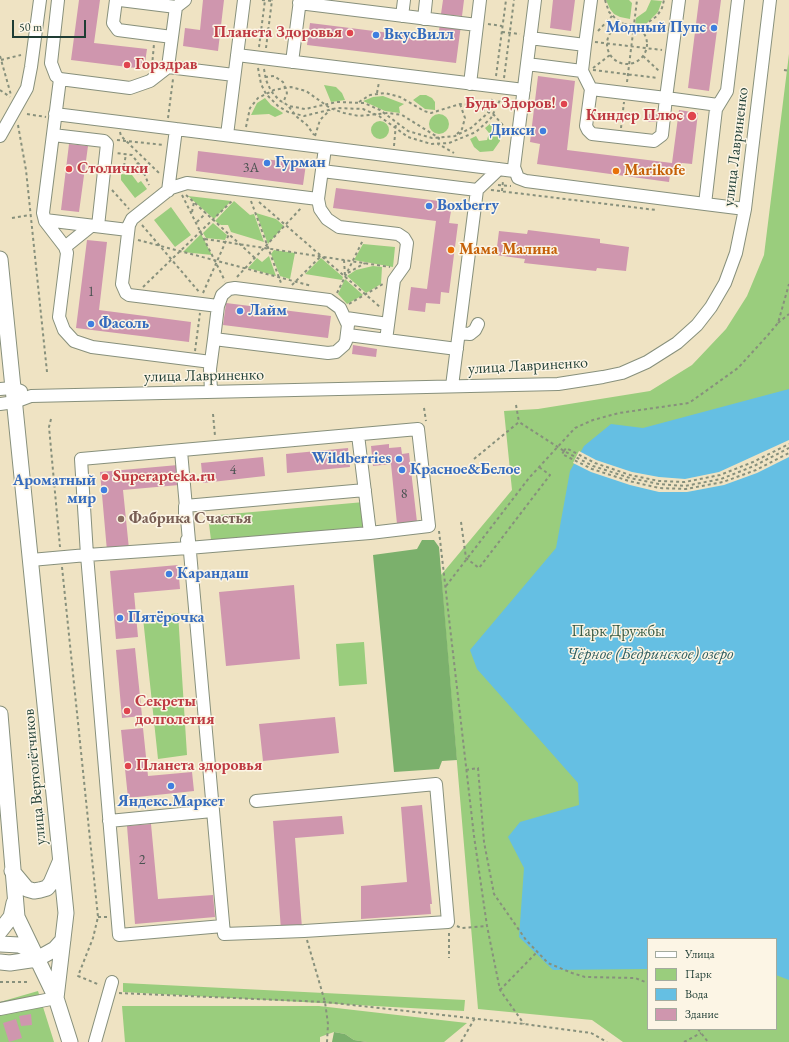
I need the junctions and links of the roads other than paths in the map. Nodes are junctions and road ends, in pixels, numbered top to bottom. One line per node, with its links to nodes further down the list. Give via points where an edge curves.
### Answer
1 (40, 0): 36 (street, via 30,77 24,95)
2 (58, 0): 29 (street, via 51,63)
3 (116, 0): 20 (street, via 113,23 116,29)
4 (120, 0): 15 (street)
5 (244, 0): 23 (street)
6 (404, 0): 17 (street)
7 (426, 0): 18 (street)
8 (480, 0): 19 (street)
9 (535, 0): 21 (street)
10 (591, 0): 22 (street)
11 (679, 0): 33 (street)
12 (738, 0): 34 (street, via 727,91)
13 (770, 0): 49 (street, улица Лавриненко)
14 (299, 2): 16 (street); 24 (street)
15 (181, 4): 20 (street)
16 (367, 6): 17 (street)
17 (402, 16): 18 (street)
18 (424, 18): 19 (street)
19 (477, 24): 30 (street)
20 (172, 37): 26 (street)
21 (531, 37): 22 (street); 25 (street)
22 (587, 42): 27 (street)
23 (237, 55): 24 (street); 28 (street)
24 (292, 62): 30 (street)
25 (527, 64): 27 (street); 32 (street)
26 (172, 67): 28 (street); 29 (street, via 150,81 130,88)
27 (582, 71): 31 (street)
28 (234, 75): 39 (street)
29 (60, 79): 35 (street)
30 (470, 84): 32 (street)
31 (591, 89): 33 (street); 33 (street, via 586,126 588,130 592,134 620,138 651,141 659,138 662,135)
32 (524, 90): 44 (street)
33 (666, 98): 34 (street)
34 (718, 105): 48 (street)
35 (55, 116): 37 (street); 38 (street)
36 (9, 121): 40 (street)
37 (171, 129): 39 (street); 45 (street)
38 (53, 135): 50 (street, via 43,213); 51 (street, via 107,147)
39 (227, 135): 41 (street)
40 (0, 136)
41 (325, 148): 42 (street); 43 (street)
42 (499, 169): 44 (street); 46 (street)
43 (322, 171): 46 (street); 47 (street)
44 (514, 171): 48 (street, via 518,178 526,181)
45 (173, 187): 47 (street, via 187,183); 52 (street, via 135,216 130,222)
46 (478, 189): 59 (street, via 481,209)
47 (314, 199): 57 (street, via 332,224 398,234 404,238 407,246)
48 (705, 204): 49 (street)
49 (744, 208): 65 (street, улица Лавриненко, via 736,253 711,307 678,343 661,354 622,373 586,381)
50 (45, 220): 51 (street); 53 (street)
51 (95, 226): 52 (street); 53 (street)
52 (128, 234): 56 (street, via 122,286 126,293)
53 (65, 247): 64 (street, via 67,256 59,317 64,330 74,341 92,347)
54 (0, 259): 67 (main road, улица Вертолётчиков)
55 (338, 303): 56 (street, via 229,288 222,295); 57 (street); 60 (street, via 348,325)
56 (218, 306): 61 (street)
57 (389, 319): 62 (street)
58 (478, 324): 59 (street, via 470,334)
59 (459, 333): 63 (street)
60 (348, 335): 61 (street, via 341,348 328,353); 62 (street)
61 (214, 339): 64 (street)
62 (386, 340): 63 (street)
63 (457, 349): 65 (street)
64 (211, 362): 66 (street)
65 (452, 386): 66 (street, улица Лавриненко)
66 (211, 392): 67 (street, улица Лавриненко, via 31,396)
67 (9, 393): 68 (street, улица Лавриненко); 76 (main road, улица Вертолётчиков)
68 (0, 404)
69 (358, 435): 70 (street); 71 (street); 73 (street, via 418,429 429,526)
70 (181, 451): 72 (street); 75 (street, via 81,460)
71 (365, 490): 72 (street); 73 (street)
72 (185, 506): 74 (street)
73 (370, 533): 74 (street)
74 (188, 548): 75 (street); 80 (street)
75 (86, 555): 76 (street); 81 (street)
76 (31, 560): 82 (main road, улица Вертолётчиков)
77 (0, 714): 78 (main road, улица Вертолётчиков)
78 (1, 731): 83 (main road, улица Вертолётчиков)
79 (256, 801): 85 (street, via 436,784 448,922 224,934)
80 (212, 811): 81 (street); 85 (street)
81 (109, 821): 85 (street, via 118,935)
82 (61, 859): 83 (main road, via 51,883 46,888 34,892 19,881); 87 (main road, улица Вертолётчиков, via 67,918)
83 (12, 870): 84 (main road, улица Вертолётчиков)
84 (14, 902): 86 (main road, via 11,917); 89 (main road, улица Вертолётчиков, via 17,917)
85 (223, 926)
86 (0, 931)
87 (62, 940): 89 (main road, via 55,949); 92 (main road, улица Вертолётчиков)
88 (0, 944): 89 (main road, via 19,946)
89 (34, 954): 90 (main road, via 10,963); 92 (main road, улица Вертолётчиков)
90 (0, 962)
91 (111, 986): 95 (street)
92 (56, 998): 93 (street); 94 (main road)
93 (0, 1009)
94 (70, 1042)
95 (94, 1042)

